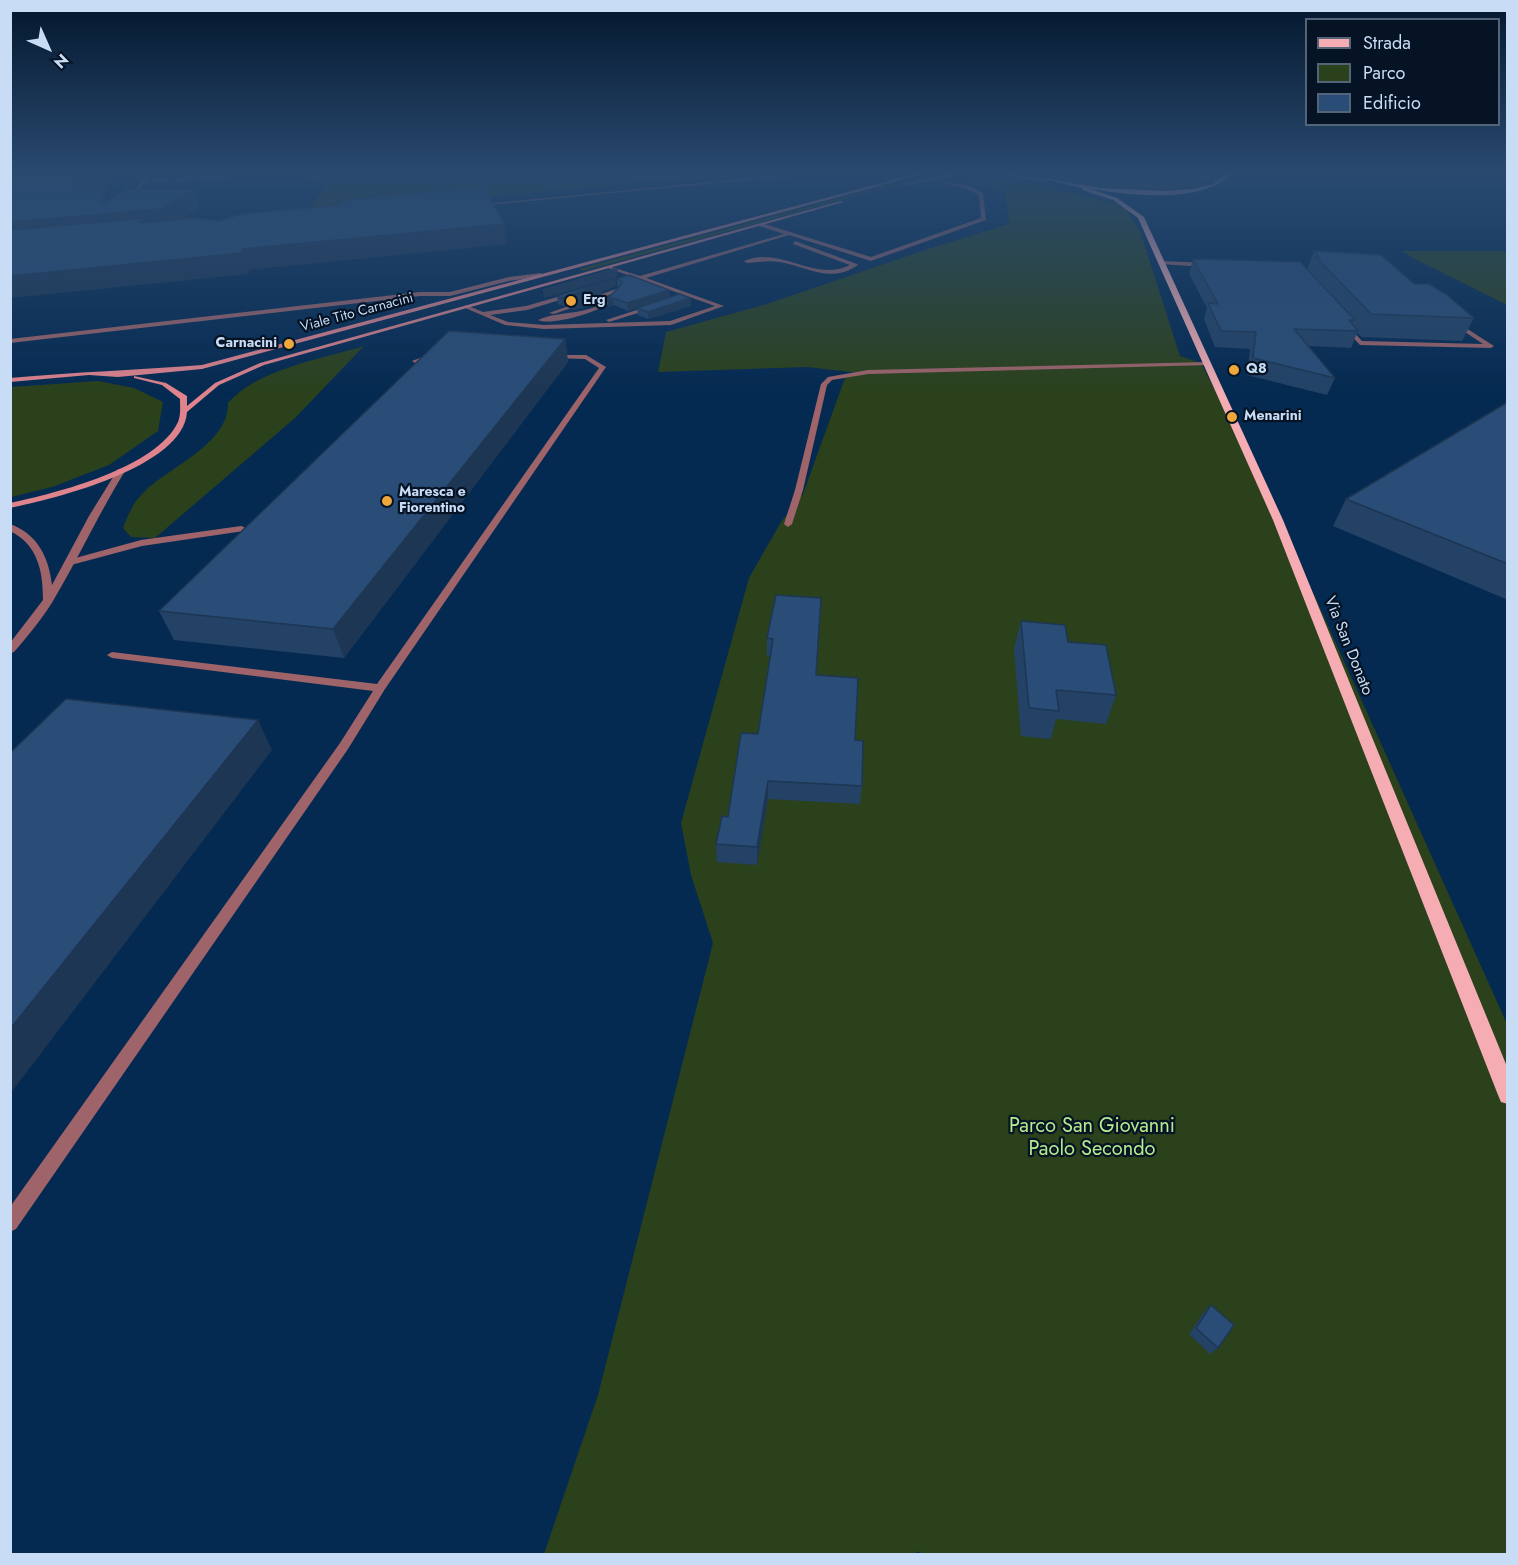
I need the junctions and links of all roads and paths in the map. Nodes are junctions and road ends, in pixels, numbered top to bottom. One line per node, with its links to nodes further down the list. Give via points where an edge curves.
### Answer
1 (641, 248): 12 (main road, Viale Tito Carnacini)
2 (678, 248): 11 (main road, Viale Tito Carnacini)
3 (740, 248): 14 (street)
4 (808, 248): 8 (street, via 855,265 824,274 781,260)
5 (836, 248): 6 (street, via 871,259)
6 (903, 248)
7 (1156, 248): 9 (main road, Via San Donato)
8 (747, 261)
9 (1162, 264): 10 (street); 38 (main road, Via San Donato)
10 (1214, 266)
11 (610, 267): 14 (street); 22 (main road, Viale Tito Carnacini)
12 (541, 275): 19 (street, via 450,294); 23 (main road, Viale Tito Carnacini)
13 (625, 279): 14 (street)
14 (637, 279): 15 (street)
15 (659, 285): 20 (street, via 661,290 682,298); 27 (street, via 721,306)
16 (627, 287): 17 (street)
17 (617, 290): 28 (street, via 605,305); 30 (street)
18 (577, 291): 26 (street)
19 (408, 296): 23 (street, via 422,299 424,303); 34 (street)
20 (673, 300)
21 (665, 303): 24 (street)
22 (466, 307): 26 (street); 41 (main road, Viale Tito Carnacini, via 254,367 217,384)
23 (419, 309): 39 (main road, Viale Tito Carnacini, via 202,367)
24 (644, 310): 28 (street, via 613,320 568,321); 33 (street)
25 (684, 311): 27 (street)
26 (482, 314): 32 (street)
27 (694, 315): 33 (street)
28 (561, 317): 30 (street)
29 (1338, 318): 31 (street, via 1360,343 1491,346)
30 (534, 321): 32 (street)
31 (1452, 321)
32 (497, 322): 33 (street, via 544,327)
33 (673, 322)
34 (10, 340)
35 (447, 350): 37 (street)
36 (540, 355): 51 (street, via 586,357 603,367)
37 (415, 361)
38 (1208, 364): 44 (street, via 868,372 830,378 824,384); 52 (main road, Via San Donato, via 1278,520)
39 (112, 374): 40 (main road); 41 (main road, via 164,384 184,398)
40 (10, 380)
41 (187, 410): 42 (main road, Viale Tito Carnacini, via 168,442)
42 (121, 471): 43 (main road, Viale Tito Carnacini, via 60,494); 47 (street)
43 (10, 506)
44 (788, 524)
45 (10, 527): 48 (street, via 33,542 43,558)
46 (241, 529): 47 (street, via 141,543)
47 (71, 562): 48 (street)
48 (48, 602): 49 (street)
49 (10, 650)
50 (112, 655): 51 (street)
51 (380, 688): 53 (street, via 344,746)
52 (1508, 1095)
53 (10, 1223)

